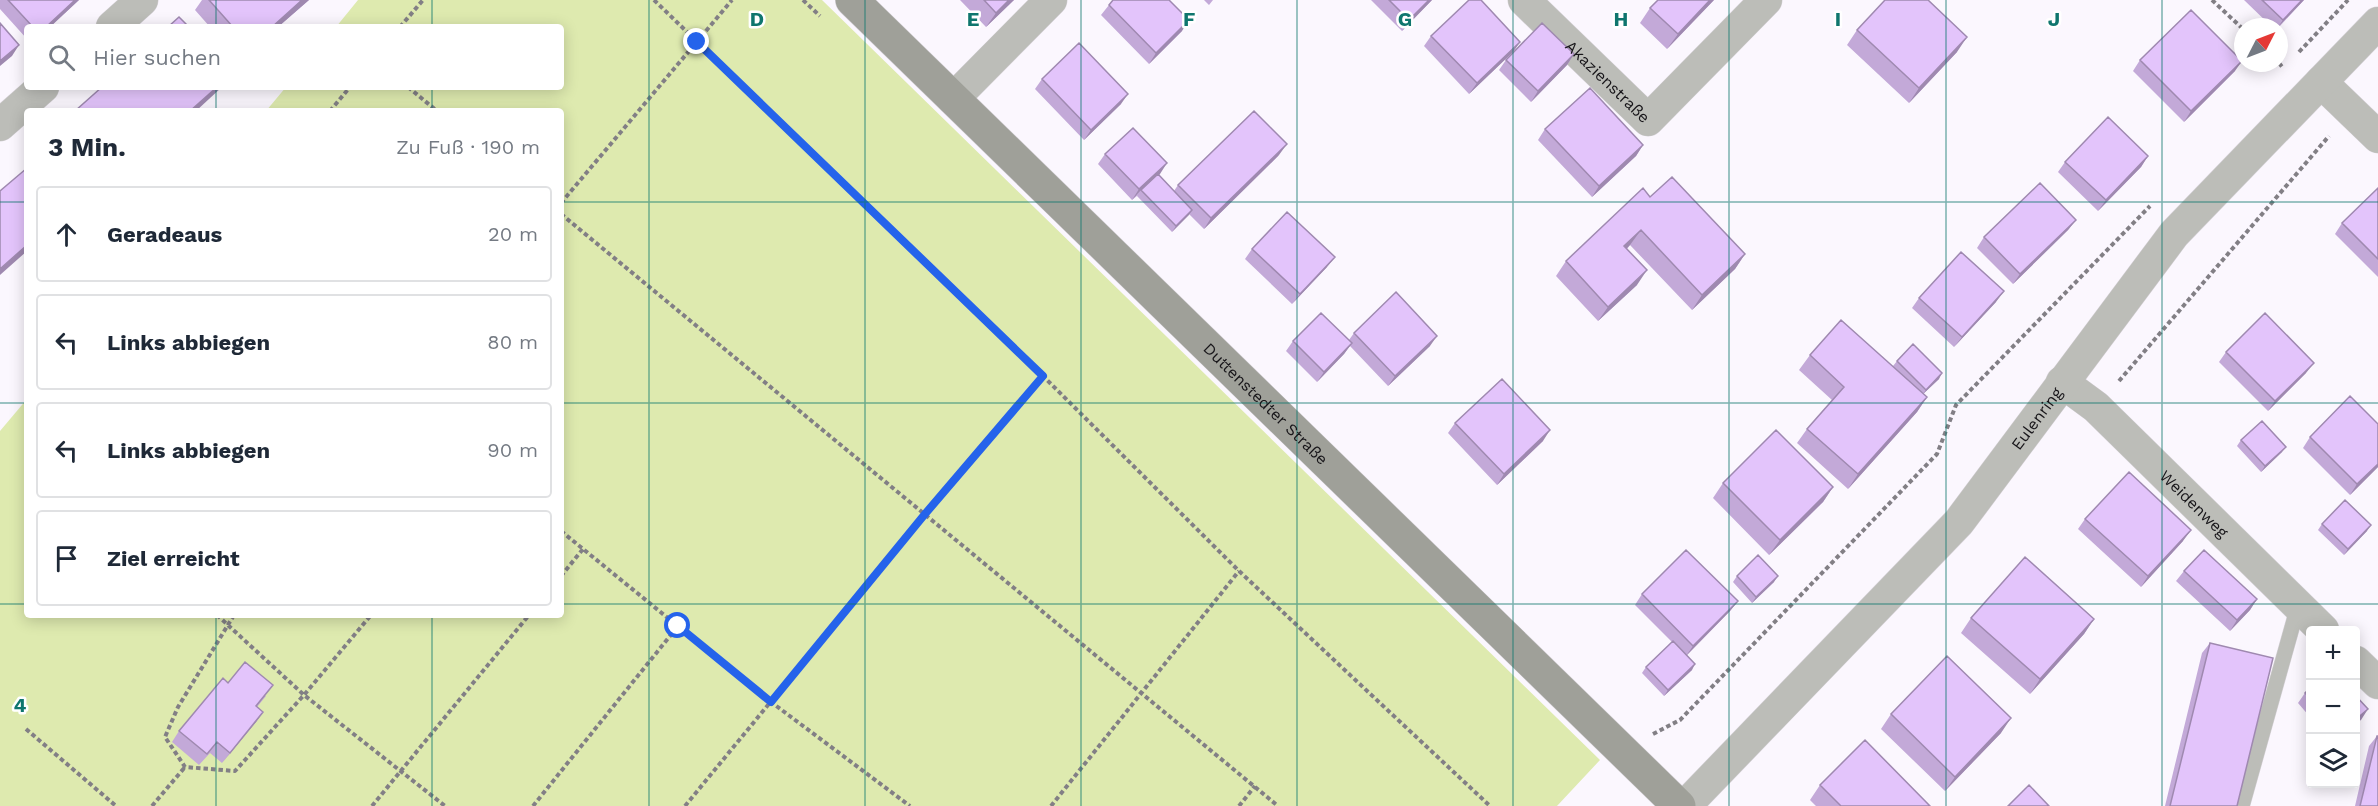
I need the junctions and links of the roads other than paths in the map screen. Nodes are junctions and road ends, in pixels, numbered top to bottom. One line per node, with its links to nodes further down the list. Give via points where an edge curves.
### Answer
1 (142, 0): 6 (street)
2 (852, 0): 10 (street, Duttenstedter Straße)
3 (1051, 0): 10 (street)
4 (1524, 0): 5 (street, Akazienstraße, via 1648,120)
5 (1766, 0)
6 (114, 24)
7 (2378, 24): 8 (street, Eulenring)
8 (2321, 82): 12 (street); 13 (street, Eulenring, via 2174,234)
9 (40, 90): 11 (street)
10 (953, 99): 18 (street, Duttenstedter Straße)
11 (0, 125)
12 (2378, 137)
13 (2062, 382): 14 (street, Weidenweg, via 2096,407); 19 (street, Eulenring, via 1959,522)
14 (2298, 606): 15 (street, Weidenweg); 20 (lane)
15 (2319, 626)
16 (2360, 667): 17 (street)
17 (2378, 683)
18 (1679, 806)
19 (1685, 806)
20 (2242, 806)

